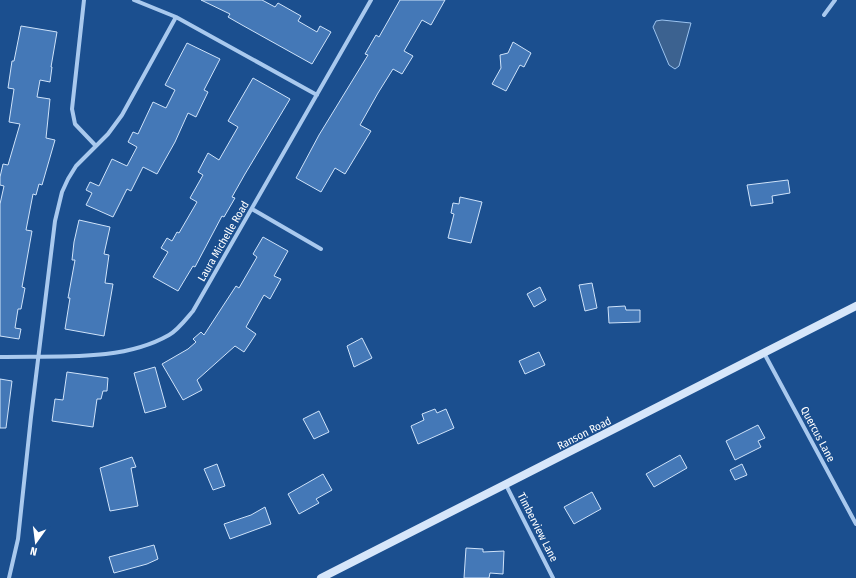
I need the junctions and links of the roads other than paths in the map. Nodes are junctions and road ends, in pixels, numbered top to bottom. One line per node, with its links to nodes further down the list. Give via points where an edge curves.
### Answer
1 (84, 0): 8 (street, via 72,109 75,124)
2 (134, 0): 6 (street)
3 (371, 0): 7 (street, Laura Michelle Road)
4 (835, 0): 5 (street)
5 (824, 15)
6 (176, 17): 7 (street); 8 (street, via 122,115 108,134)
7 (317, 95): 9 (street, Laura Michelle Road)
8 (95, 145): 13 (street, via 76,166 62,192 58,206)
9 (252, 209): 10 (street); 13 (street, Laura Michelle Road, via 193,311 170,334 142,348 108,355)
10 (321, 249)
11 (856, 306): 12 (street, Ranson Road)
12 (764, 353): 15 (street, Ranson Road); 16 (street, Quercus Lane)
13 (40, 355): 14 (street, Laura Michelle Road); 17 (street, via 18,539)
14 (0, 357)
15 (506, 485): 18 (street, Ranson Road); 19 (street, Timberview Lane)
16 (856, 524)
17 (9, 578)
18 (321, 578)
19 (553, 578)

